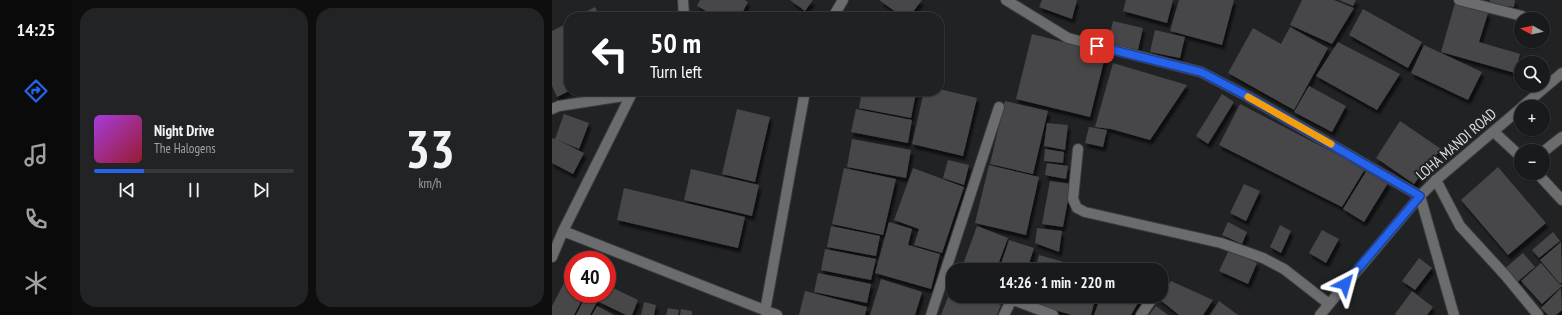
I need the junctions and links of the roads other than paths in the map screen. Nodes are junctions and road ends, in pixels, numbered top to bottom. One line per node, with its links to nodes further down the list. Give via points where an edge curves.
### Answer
1 (683, 0): 5 (street)
2 (843, 0): 6 (street)
3 (1006, 0): 23 (street, via 1068,38 1201,72)
4 (1459, 0): 7 (street)
5 (684, 12)
6 (836, 12)
7 (1514, 14)
8 (1562, 73): 12 (street, LOHA MANDI ROAD)
9 (614, 96): 14 (street)
10 (630, 96): 25 (street)
11 (804, 96): 33 (street)
12 (1531, 100)
13 (999, 107): 27 (street)
14 (552, 108)
15 (1514, 115): 16 (street, LOHA MANDI ROAD)
16 (1494, 132): 20 (street); 21 (street, LOHA MANDI ROAD)
17 (1562, 137): 18 (street)
18 (1550, 146)
19 (1078, 149): 32 (street, via 1073,199 1077,208 1221,243 1264,258 1284,269)
20 (1514, 151)
21 (1436, 180): 23 (street, LOHA MANDI ROAD); 41 (street, via 1460,226)
22 (1543, 180): 24 (street)
23 (1420, 196): 32 (street, LOHA MANDI ROAD); 40 (street)
24 (1562, 200)
25 (563, 231): 26 (street); 33 (street)
26 (552, 257)
27 (953, 263)
28 (946, 282): 35 (street)
29 (1006, 303): 36 (street)
30 (1021, 303): 37 (street)
31 (1149, 303): 38 (street)
32 (1329, 304): 39 (street, LOHA MANDI ROAD)
33 (765, 311): 34 (street)
34 (777, 315)
35 (931, 315)
36 (1004, 315)
37 (1053, 315)
38 (1141, 315)
39 (1320, 315)
40 (1454, 315)
41 (1538, 315)

